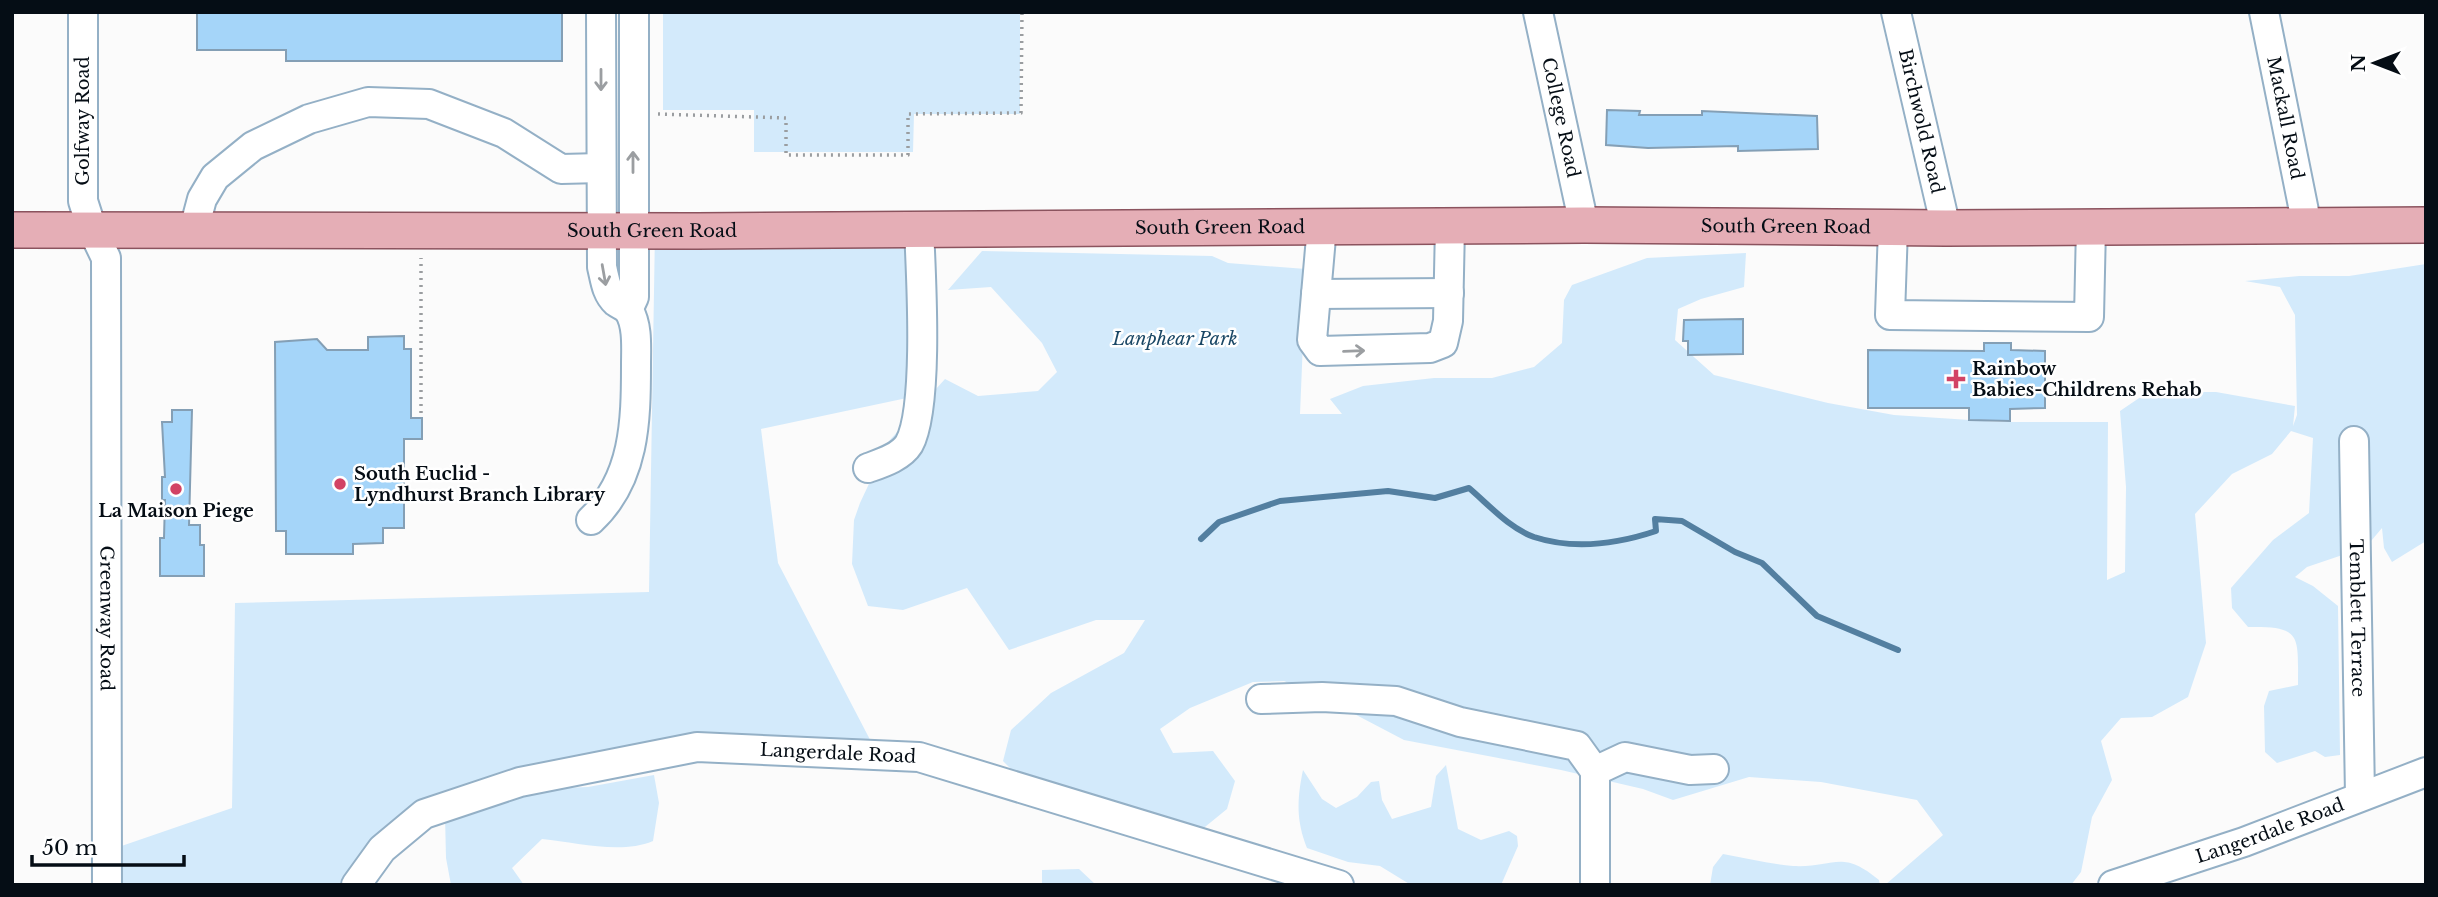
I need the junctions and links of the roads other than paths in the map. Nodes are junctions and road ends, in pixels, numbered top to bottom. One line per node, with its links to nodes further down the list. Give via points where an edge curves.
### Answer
1 (83, 12): 16 (street, Golfway Road, via 83,201)
2 (601, 12): 7 (street, one-way to 7)
3 (634, 12): 20 (street, one-way to 3)
4 (1538, 12): 8 (street, College Road)
5 (1896, 12): 15 (street, Birchwold Road)
6 (2264, 12): 12 (street, Mackall Road)
7 (601, 168): 17 (street, via 561,169 504,133 429,104 368,102 309,119 253,146 215,177 202,199); 20 (street)
8 (1584, 225): 11 (main road, South Green Road); 14 (main road, South Green Road)
9 (2426, 225): 12 (main road, South Green Road)
10 (1322, 226): 11 (main road, South Green Road); 18 (main road, South Green Road); 22 (street)
11 (1450, 226): 21 (street)
12 (2308, 226): 13 (main road, South Green Road)
13 (2091, 227): 14 (street, via 2089,317 1890,315); 15 (main road, South Green Road)
14 (1893, 228): 15 (main road, South Green Road)
15 (1946, 228)
16 (92, 229): 17 (main road, South Green Road); 19 (main road, South Green Road); 31 (street, Greenway Road, via 106,258)
17 (194, 229): 20 (main road, South Green Road)
18 (919, 229): 20 (main road, South Green Road); 24 (street, via 920,407 908,445 888,462)
19 (12, 230)
20 (617, 230): 25 (street, via 606,288 628,310 636,337 636,428 610,503)
21 (1449, 293): 22 (street); 22 (street, one-way to 21, via 1312,340 1320,351 1340,351 1443,344)
22 (1316, 294)
23 (2354, 441): 30 (street, Temblett Terrace)
24 (868, 468)
25 (592, 520)
26 (1261, 699): 28 (street, via 1396,701 1460,722 1577,746)
27 (1714, 769): 28 (street, via 1690,770 1625,757)
28 (1595, 772): 34 (street)
29 (2426, 772): 30 (street, Langerdale Road)
30 (2360, 796): 35 (street, Langerdale Road, via 2244,842)
31 (107, 885)
32 (356, 885): 33 (street, Langerdale Road, via 382,849 424,814 520,782 697,747 919,757)
33 (1339, 885)
34 (1595, 885)
35 (2113, 885)

